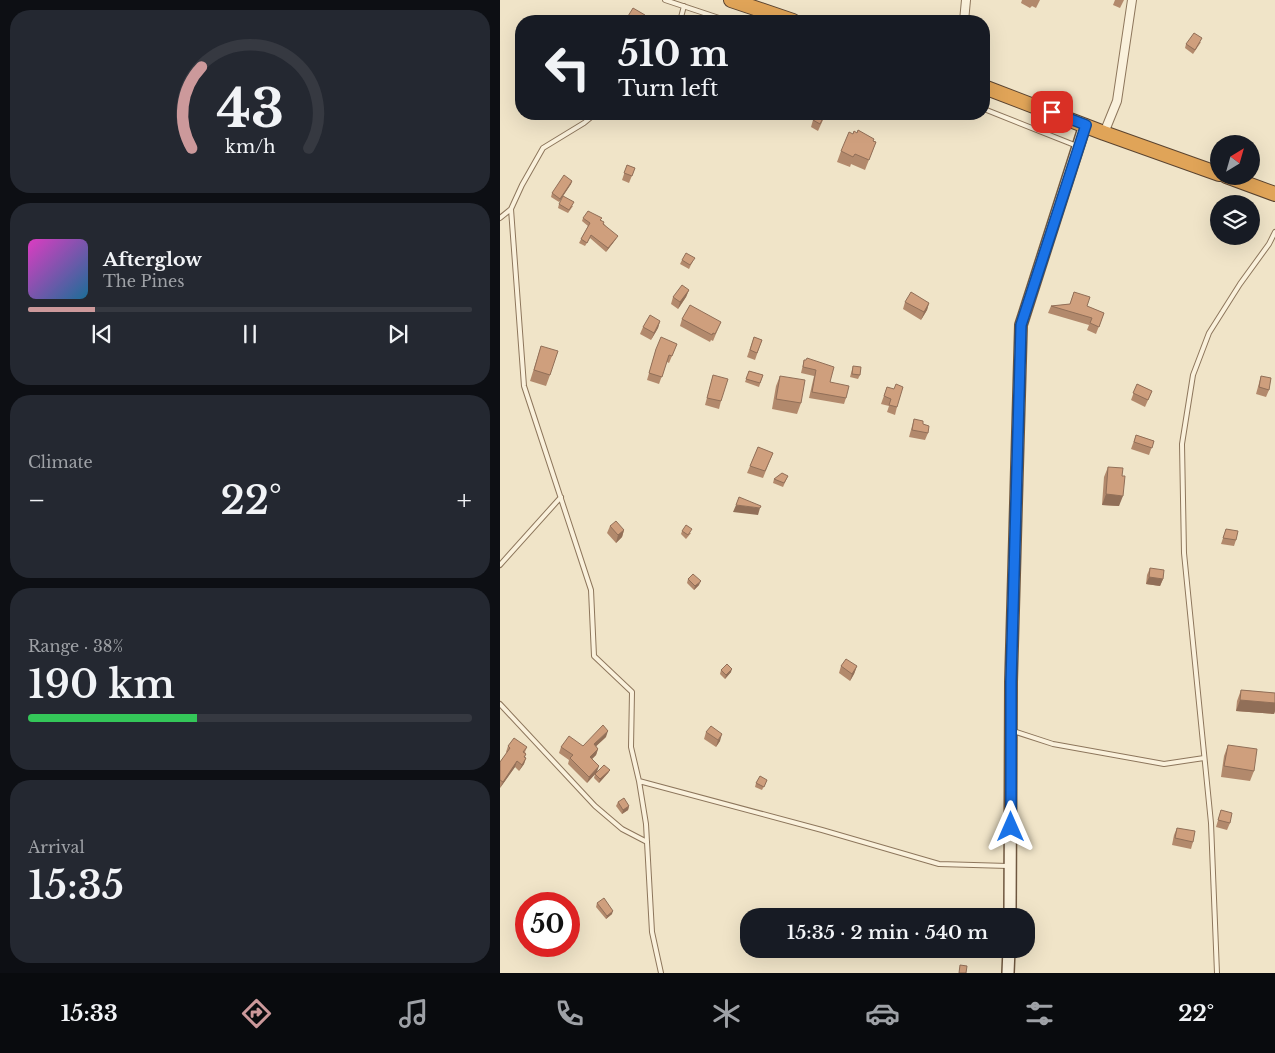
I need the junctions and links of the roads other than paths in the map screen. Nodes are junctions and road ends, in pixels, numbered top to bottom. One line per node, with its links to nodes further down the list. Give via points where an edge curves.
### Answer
1 (665, 0): 5 (lane)
2 (731, 0): 8 (highway)
3 (966, 0): 9 (street)
4 (1132, 0): 14 (street, via 1117,101)
5 (684, 6): 6 (lane); 7 (lane)
6 (682, 15)
7 (710, 15)
8 (775, 15)
9 (965, 15)
10 (990, 90): 13 (highway)
11 (990, 111): 15 (lane)
12 (588, 120): 19 (lane, via 543,148)
13 (1086, 125): 14 (highway); 15 (main road)
14 (1104, 133): 16 (highway)
15 (1078, 147): 25 (main road, via 1021,325)
16 (1210, 171)
17 (1250, 185): 18 (highway)
18 (1275, 194)
19 (511, 209): 20 (lane); 22 (lane, via 524,386)
20 (500, 218)
21 (1275, 232): 26 (lane, via 1209,333 1193,375 1182,444 1184,553)
22 (561, 497): 23 (lane); 27 (lane, via 591,590 594,656 632,692 631,747)
23 (500, 565)
24 (500, 704): 28 (lane, via 595,806 622,829)
25 (1011, 730): 26 (lane, via 1053,744 1164,764); 29 (main road)
26 (1204, 758): 34 (lane, via 1211,823)
27 (639, 780): 28 (lane); 29 (lane, via 939,864)
28 (647, 842): 32 (lane, via 652,932)
29 (1011, 866): 30 (main road)
30 (1010, 908)
31 (1009, 958): 33 (main road)
32 (661, 973)
33 (1008, 973)
34 (1217, 973)

